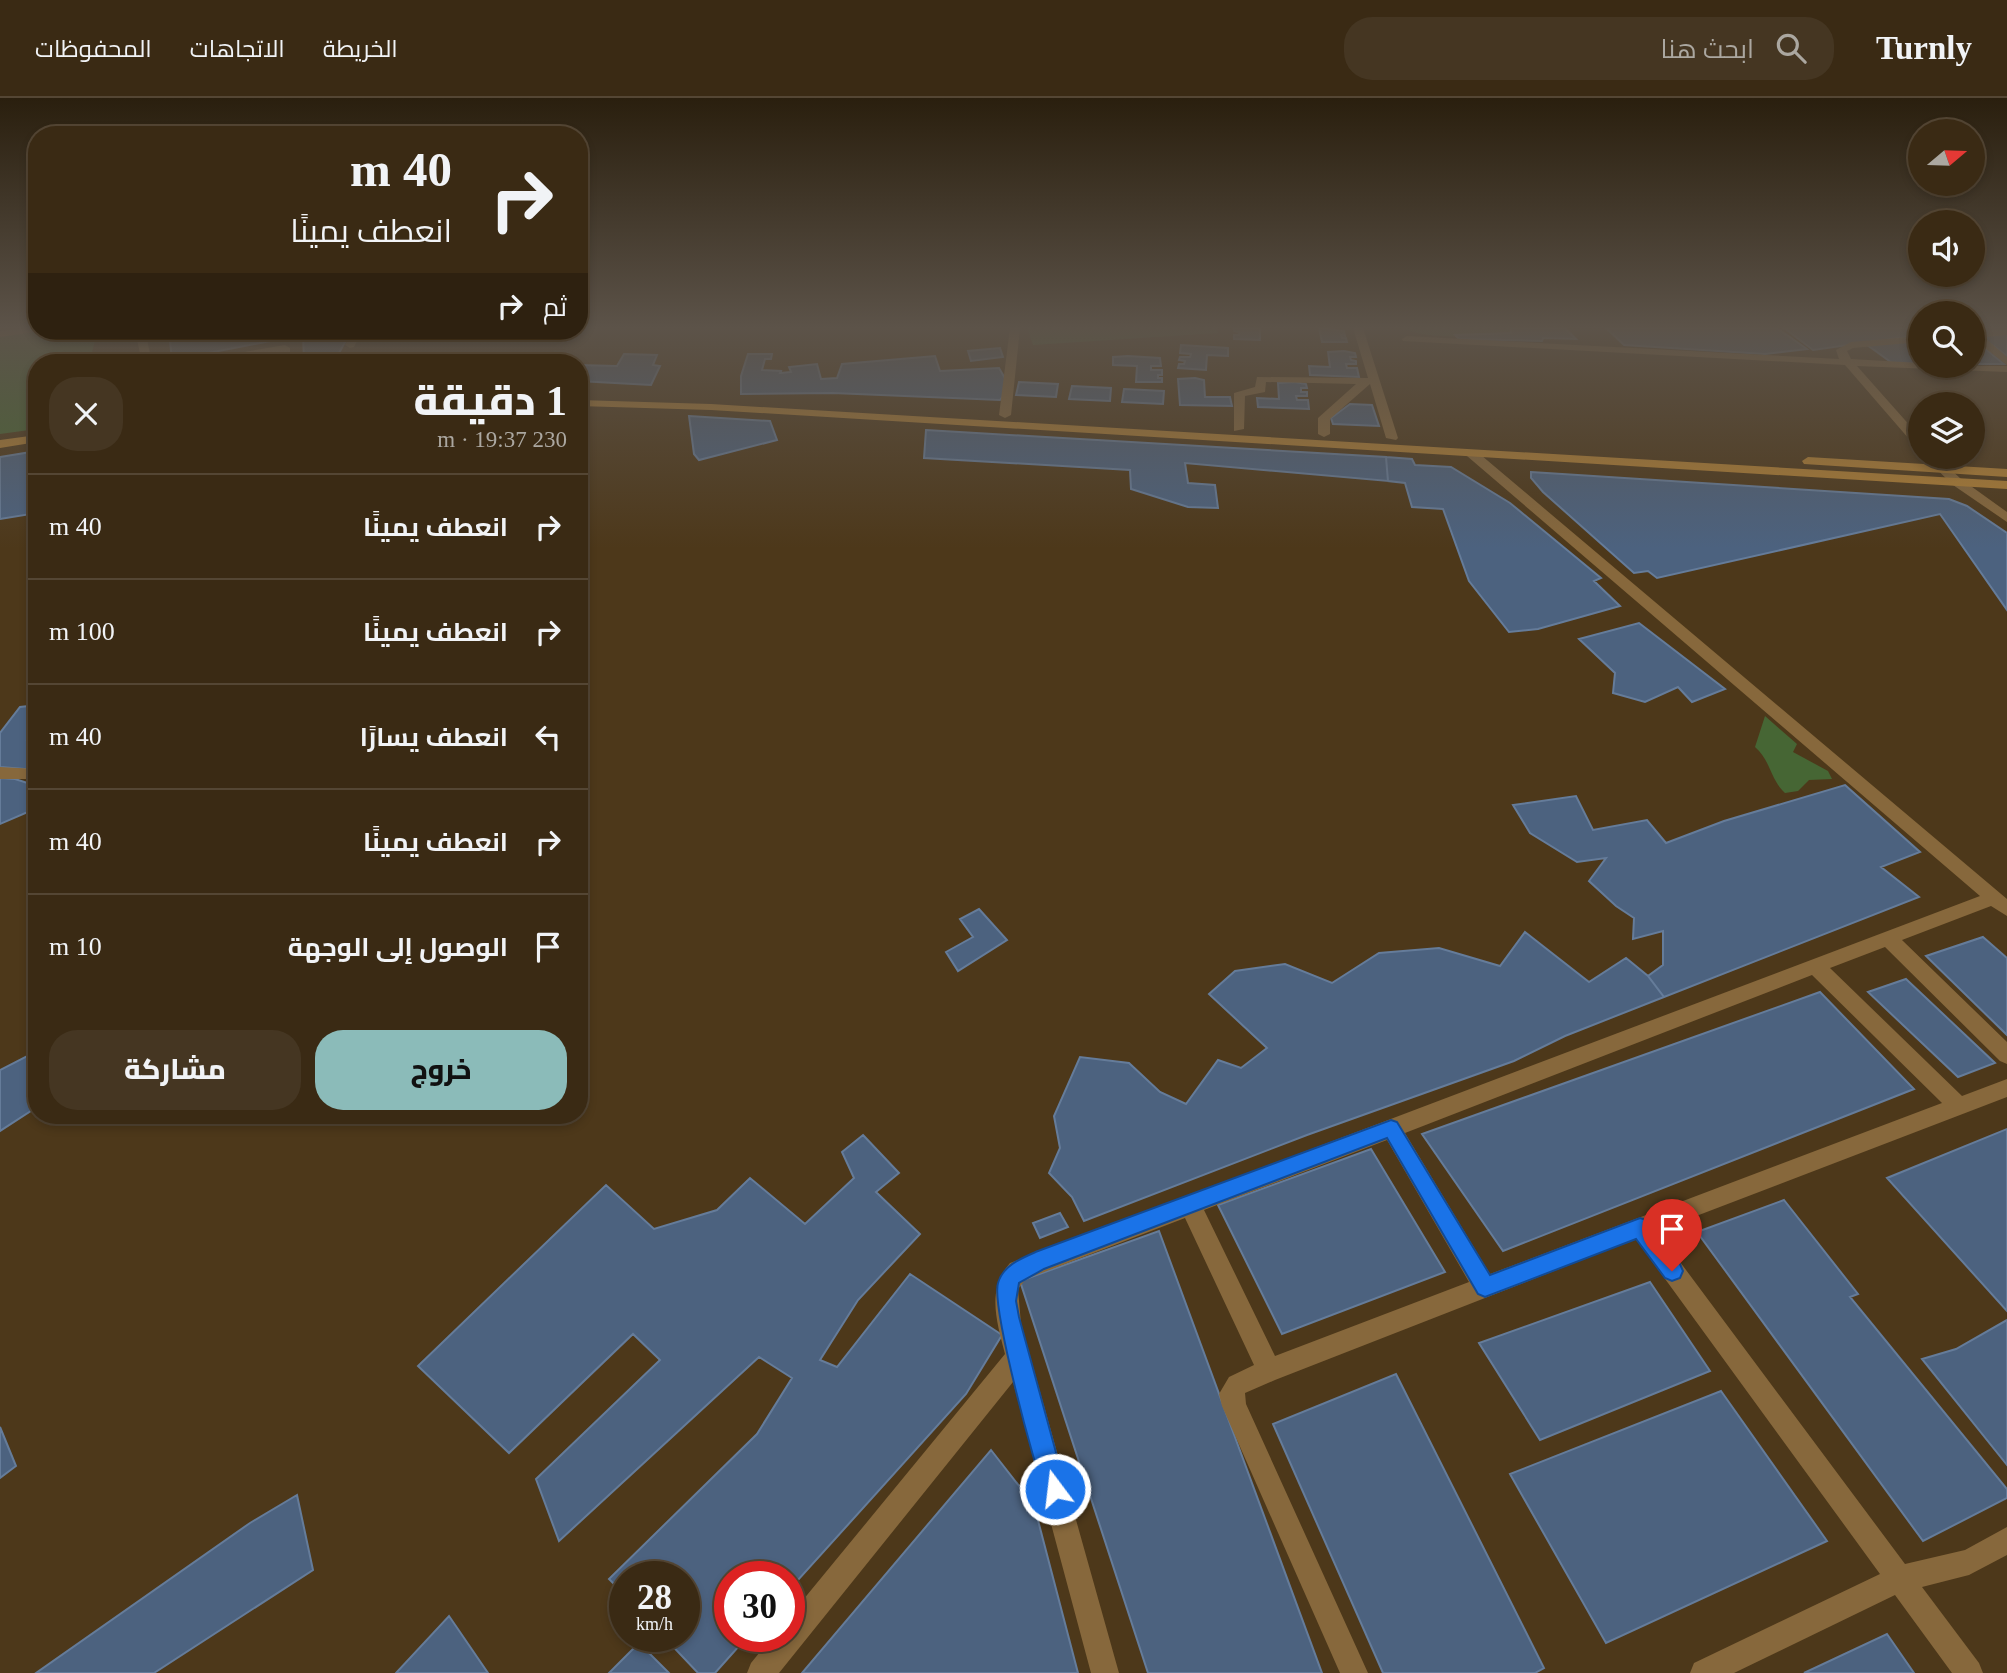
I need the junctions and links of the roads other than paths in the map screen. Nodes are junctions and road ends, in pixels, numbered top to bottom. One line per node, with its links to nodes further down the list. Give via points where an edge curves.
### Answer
1 (732, 402): 8 (main road)
2 (1007, 402): 8 (street)
3 (1239, 402): 9 (street)
4 (1345, 402): 11 (street, via 1324,418)
5 (1378, 402): 12 (street)
6 (1883, 402): 10 (street)
7 (588, 403): 15 (main road)
8 (1006, 415): 9 (main road)
9 (1238, 429): 11 (main road)
10 (1908, 431)
11 (1324, 434): 12 (main road)
12 (1392, 438): 16 (main road)
13 (28, 440): 14 (main road)
14 (0, 444)
15 (1471, 453): 20 (main road); 25 (street)
16 (1908, 466)
17 (1941, 469): 20 (street)
18 (1953, 469): 19 (main road)
19 (2007, 473)
20 (1956, 482): 21 (main road); 22 (street)
21 (2007, 485)
22 (2007, 518)
23 (0, 773): 24 (street)
24 (28, 774)
25 (2000, 904): 26 (street)
26 (1888, 938): 27 (street); 28 (street)
27 (1815, 966): 30 (street); 31 (street)
28 (2007, 1055)
29 (2007, 1087): 30 (street)
30 (1957, 1105): 33 (street)
31 (1391, 1128): 32 (street); 34 (street)
32 (1190, 1205): 35 (street, via 1012,1276 1006,1301); 36 (street)
33 (1640, 1227): 34 (street); 38 (street)
34 (1485, 1287): 36 (street)
35 (1018, 1357): 39 (street); 40 (street)
36 (1269, 1370): 41 (street, via 1237,1385 1231,1394 1234,1406)
37 (2007, 1539): 38 (street, via 1969,1562)
38 (1899, 1579): 42 (street); 43 (street)
39 (761, 1673)
40 (1105, 1673)
41 (1354, 1673)
42 (1704, 1673)
43 (1969, 1673)

